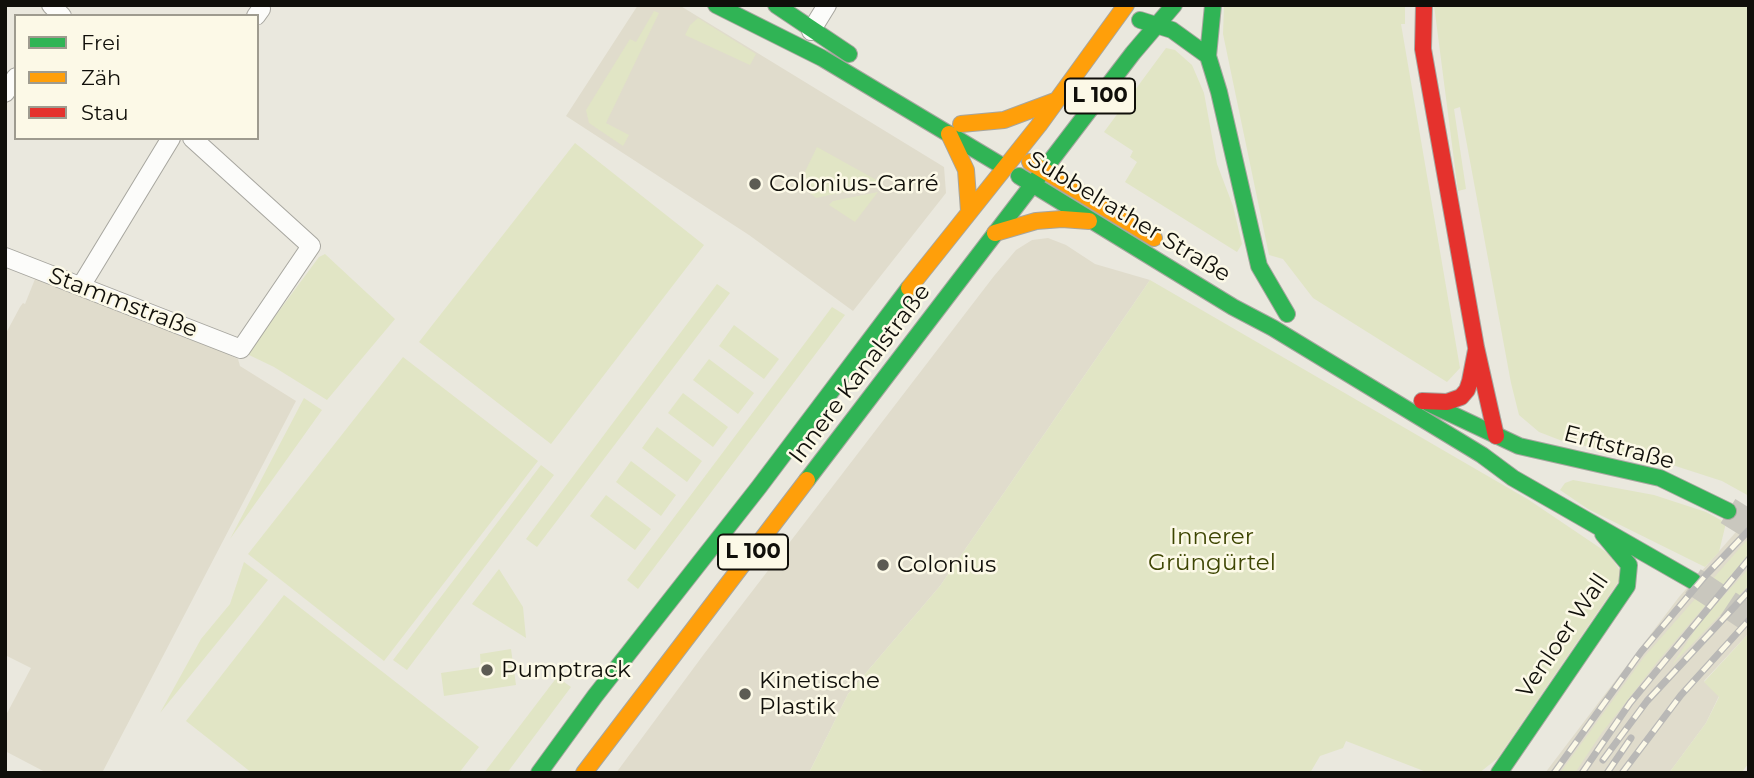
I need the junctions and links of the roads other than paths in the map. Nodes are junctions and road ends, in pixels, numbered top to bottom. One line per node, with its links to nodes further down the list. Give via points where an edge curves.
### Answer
1 (716, 5): 14 (main road, Subbelrather Straße)
2 (776, 5): 9 (main road)
3 (827, 5): 9 (street)
4 (1174, 5): 8 (main road, Innere Kanalstraße / L 100)
5 (1213, 5): 10 (main road)
6 (1424, 5): 29 (main road, via 1423,49)
7 (1121, 11): 8 (main road); 13 (main road, Innere Kanalstraße / L 100)
8 (1157, 24): 10 (main road); 20 (main road, Innere Kanalstraße / L 100)
9 (811, 30): 11 (main road)
10 (1208, 56): 28 (main road, via 1259,266 1292,318)
11 (857, 59)
12 (915, 95): 14 (main road, Subbelrather Straße)
13 (1055, 101): 14 (main road, L 100, via 1004,120); 18 (main road, Innere Kanalstraße / L 100)
14 (955, 129): 15 (main road, Subbelrather Straße); 19 (main road, Subbelrather Straße); 22 (main road, via 966,170)
15 (984, 136)
16 (170, 140): 27 (street)
17 (194, 140): 27 (street, Stammstraße, via 311,246 241,349)
18 (1010, 150): 19 (main road, Innere Kanalstraße / L 100); 20 (main road, Subbelrather Straße)
19 (1004, 167): 21 (main road, Subbelrather Straße); 22 (main road, Innere Kanalstraße / L 100)
20 (1044, 170): 21 (main road, Innere Kanalstraße / L 100); 25 (main road, Subbelrather Straße)
21 (1033, 185): 23 (main road, Subbelrather Straße); 24 (main road, Innere Kanalstraße / L 100)
22 (969, 211): 39 (main road, Innere Kanalstraße / L 100)
23 (1089, 221): 24 (main road, via 1036,221); 35 (main road, Subbelrather Straße, via 1359,379)
24 (995, 233): 40 (main road, Innere Kanalstraße / L 100)
25 (1162, 243)
26 (5, 257): 27 (street, Stammstraße)
27 (81, 286)
28 (1258, 300)
29 (1476, 347): 31 (main road, via 1470,382 1461,397 1447,402); 32 (main road)
30 (1381, 375): 31 (main road)
31 (1422, 401): 32 (main road)
32 (1496, 436): 33 (main road, Erftstraße, via 1519,446); 35 (main road)
33 (1599, 464): 34 (main road); 36 (main road, Erftstraße, via 1660,478)
34 (1563, 473)
35 (1513, 478): 37 (main road, via 1546,488)
36 (1728, 511)
37 (1595, 525): 38 (main road); 43 (main road, Venloer Wall, via 1625,557 1628,586)
38 (1693, 581)
39 (637, 642): 40 (main road, via 624,690); 41 (main road, Innere Kanalstraße / L 100)
40 (632, 711): 42 (main road, Innere Kanalstraße / L 100)
41 (539, 773)
42 (584, 773)
43 (1499, 773)

